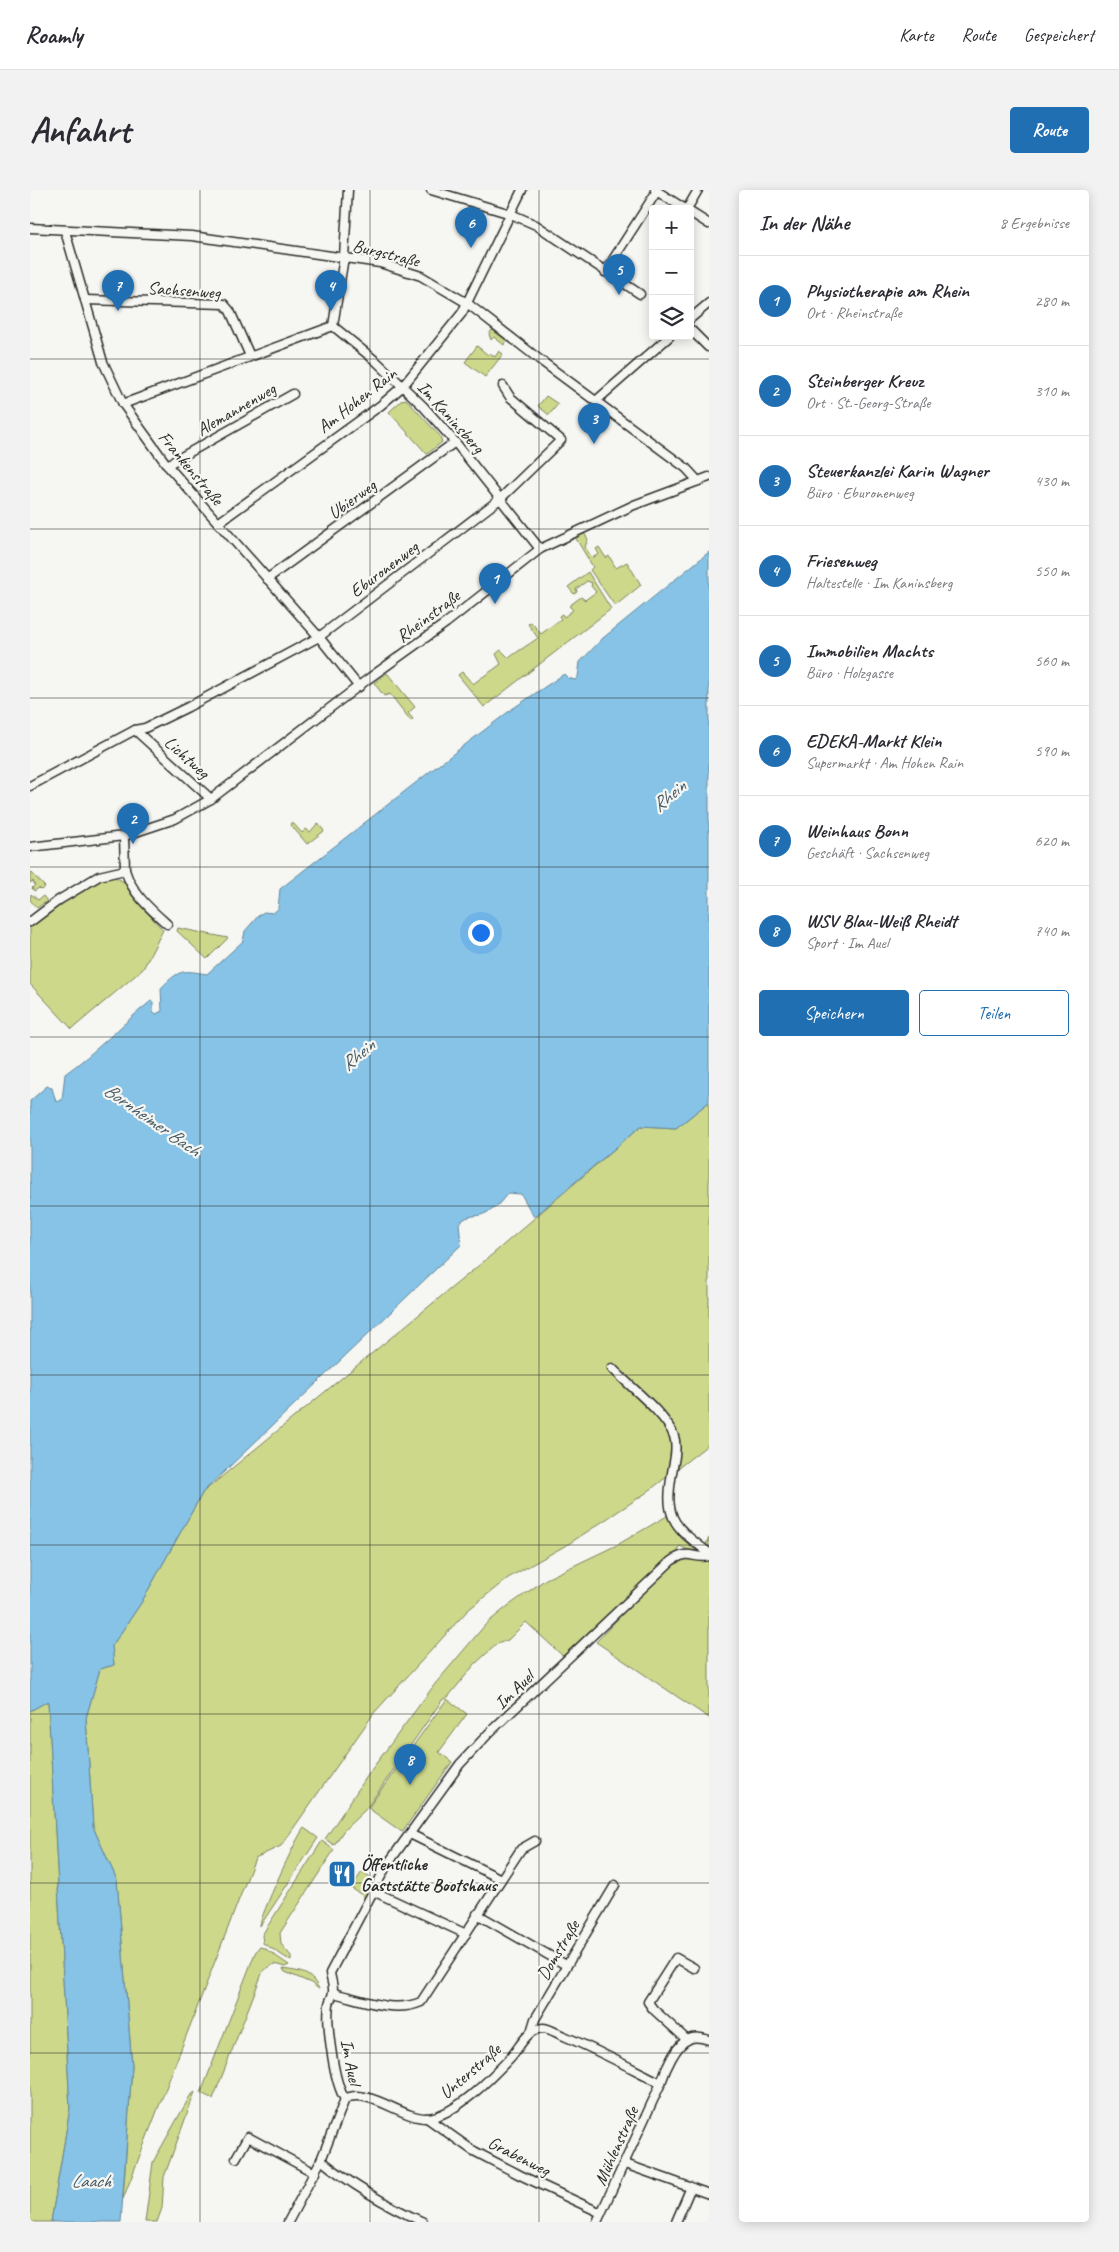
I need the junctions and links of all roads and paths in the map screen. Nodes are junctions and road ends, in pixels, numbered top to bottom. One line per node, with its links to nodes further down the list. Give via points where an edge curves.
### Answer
1 (348, 190): 13 (street)
2 (431, 190): 8 (street)
3 (522, 190): 8 (street, Am Hohen Rain)
4 (656, 190): 6 (street); 14 (street)
5 (698, 190): 7 (street)
6 (680, 205)
7 (689, 205)
8 (511, 214): 14 (street, via 536,225); 17 (street, Am Hohen Rain)
9 (694, 215): 10 (street)
10 (709, 224)
11 (30, 228): 12 (street, Burgstraße)
12 (65, 231): 13 (street, Burgstraße, via 183,235); 16 (street, Frankenstraße)
13 (344, 258): 17 (street, Burgstraße, via 380,263 413,274); 20 (street)
14 (605, 272): 15 (street)
15 (640, 294)
16 (85, 300): 24 (street, Sachsenweg, via 224,304 230,310); 29 (street, Frankenstraße, via 103,362)
17 (466, 302): 25 (street, Am Hohen Rain, via 462,313); 28 (street, Burgstraße)
18 (709, 303): 19 (street)
19 (694, 316)
20 (333, 326): 24 (street); 25 (street, Im Kaninsberg)
21 (694, 333): 23 (street)
22 (665, 340): 28 (street)
23 (708, 347)
24 (250, 356): 29 (street)
25 (403, 386): 30 (street, Im Kaninsberg); 35 (street, Am Hohen Rain)
26 (503, 386): 34 (street, Eburonenweg, via 510,397 561,440)
27 (293, 394): 31 (street, Alemannenweg)
28 (597, 400): 33 (street, Burgstraße, via 686,468)
29 (123, 404): 31 (street, Frankenstraße)
30 (455, 442): 34 (street, Im Kaninsberg); 37 (street, Ubierweg)
31 (168, 465): 35 (street, Frankenstraße)
32 (709, 478): 33 (street, Rheinstraße)
33 (698, 481): 36 (street, Rheinstraße, via 634,505)
34 (500, 498): 36 (street, Im Kaninsberg); 38 (street, Eburonenweg)
35 (218, 523): 37 (street, Frankenstraße)
36 (540, 549): 39 (street, Rheinstraße)
37 (267, 580): 38 (street, Frankenstraße)
38 (319, 637): 39 (street, Frankenstraße); 40 (street, Eburonenweg, via 188,707)
39 (359, 686): 42 (street, Rheinstraße)
40 (135, 730): 41 (street); 42 (street, Lichtweg)
41 (30, 786)
42 (211, 799): 43 (street, Lichtweg, via 175,819)
43 (124, 836): 44 (street, Lichtweg); 45 (street)
44 (30, 847)
45 (125, 870): 46 (street, via 99,876); 47 (street, via 131,887)
46 (30, 922)
47 (167, 924)
48 (612, 1368): 49 (street, via 664,1420 674,1437 669,1511 684,1534)
49 (709, 1555): 50 (street, Im Auel, via 703,1558 681,1554 657,1573 465,1759)
50 (410, 1834): 52 (street); 54 (street, Im Auel)
51 (535, 1842): 52 (street, via 521,1849)
52 (501, 1880): 55 (street)
53 (615, 1885): 57 (street, Domstraße)
54 (373, 1891): 56 (street); 59 (street, Im Auel, via 330,1974)
55 (477, 1914): 56 (street); 57 (street)
56 (466, 1934): 59 (street, via 421,2002 408,2008)
57 (566, 1965): 60 (street, Domstraße)
58 (694, 1968): 61 (street, via 676,1958 648,2002)
59 (332, 1993): 64 (street, Im Auel, via 329,2004 333,2061 338,2087)
60 (530, 2032): 63 (street, via 544,2028); 65 (street, Unterstraße, via 473,2094 445,2112)
61 (687, 2040): 62 (street); 63 (street, via 666,2068)
62 (709, 2040)
63 (661, 2083): 68 (street, Mühlenstraße)
64 (345, 2100): 65 (street, via 359,2095); 67 (street)
65 (427, 2118): 72 (street, Grabenweg, via 480,2154)
66 (236, 2158): 69 (street, via 248,2137)
67 (321, 2160): 69 (street); 74 (street, via 370,2196)
68 (625, 2164): 70 (street); 72 (street, Mühlenstraße)
69 (315, 2174): 73 (street)
70 (691, 2187): 71 (street); 76 (street)
71 (709, 2194)
72 (601, 2213): 75 (street, Mühlenstraße)
73 (288, 2222)
74 (423, 2222)
75 (597, 2222)
76 (676, 2222)

